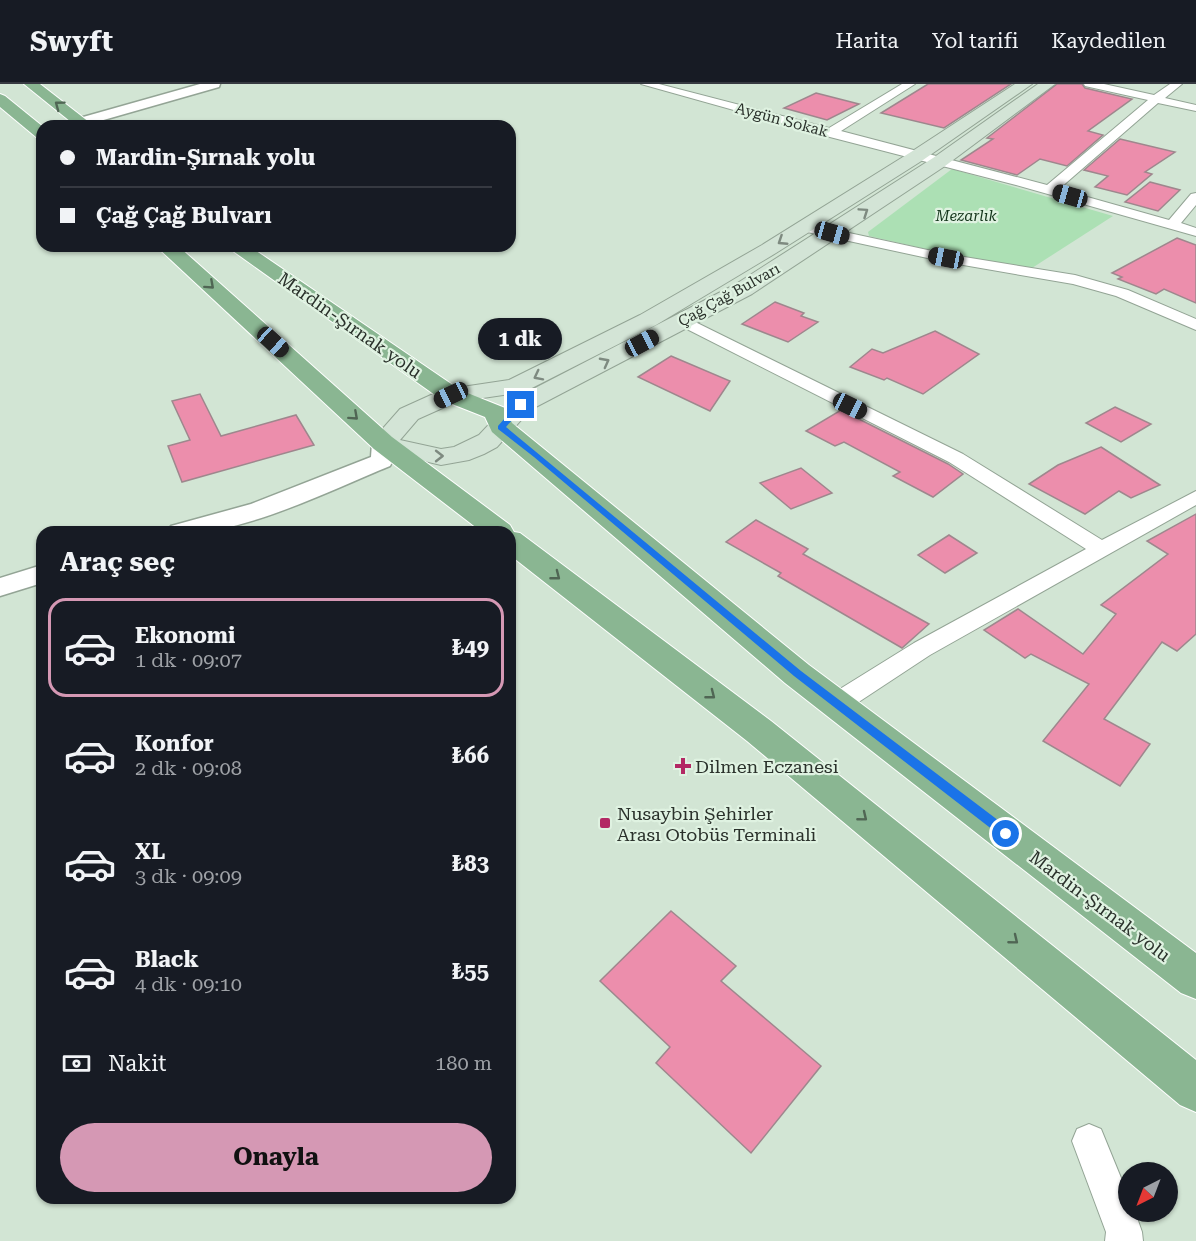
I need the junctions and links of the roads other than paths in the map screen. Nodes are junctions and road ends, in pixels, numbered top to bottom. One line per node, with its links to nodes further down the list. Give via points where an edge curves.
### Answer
1 (31, 84): 15 (highway, one-way to 1)
2 (214, 84): 16 (street)
3 (646, 84): 11 (street, Aygün Sokak)
4 (703, 84): 11 (street)
5 (890, 84): 10 (street)
6 (1025, 84): 19 (main road, Çağ Çağ Bulvarı)
7 (1048, 84): 20 (main road, Çağ Çağ Bulvarı)
8 (1089, 84): 13 (street)
9 (1177, 84): 13 (street)
10 (907, 86): 18 (street)
11 (681, 94): 18 (street, Aygün Sokak)
12 (0, 99): 17 (highway)
13 (1156, 99): 14 (street); 21 (street)
14 (1196, 108)
15 (78, 120)
16 (96, 120)
17 (36, 129)
18 (830, 133): 19 (street, Aygün Sokak)
19 (917, 156): 20 (street, Aygün Sokak); 24 (main road, Çağ Çağ Bulvarı)
20 (939, 162): 21 (street, Aygün Sokak); 26 (main road, Çağ Çağ Bulvarı, one-way to 20)
21 (1050, 190): 23 (street, Aygün Sokak)
22 (1196, 197): 23 (street)
23 (1172, 225): 25 (street, Aygün Sokak)
24 (803, 227): 26 (street); 31 (main road, Çağ Çağ Bulvarı, one-way to 31, via 648,320 515,387)
25 (1196, 232)
26 (832, 233): 29 (main road, Çağ Çağ Bulvarı, via 744,289); 30 (street, via 1075,280 1122,293)
27 (173, 252): 33 (highway, one-way to 33)
28 (245, 252): 31 (highway, Mardin-Şırnak yolu)
29 (683, 321): 32 (main road, Çağ Çağ Bulvarı, one-way to 29, via 521,405); 38 (street, via 956,458)
30 (1196, 325)
31 (451, 395): 32 (highway, Mardin-Şırnak yolu, via 496,413); 33 (main road, Çağ Çağ Bulvarı, via 409,414)
32 (501, 427): 33 (main road, Çağ Çağ Bulvarı, one-way to 32, via 427,456 460,454 488,441); 41 (highway, Mardin-Şırnak yolu)
33 (383, 442): 35 (street, via 382,461 260,509); 36 (highway)
34 (1196, 497): 38 (street)
35 (201, 526)
36 (492, 526)
37 (516, 545): 43 (highway, one-way to 43, via 759,731)
38 (1101, 549): 41 (street, via 922,650)
39 (36, 576): 40 (street)
40 (0, 587)
41 (836, 704): 42 (highway, Mardin-Şırnak yolu)
42 (1196, 979)
43 (1196, 1089)
44 (1089, 1141): 45 (street)
45 (1124, 1241)

